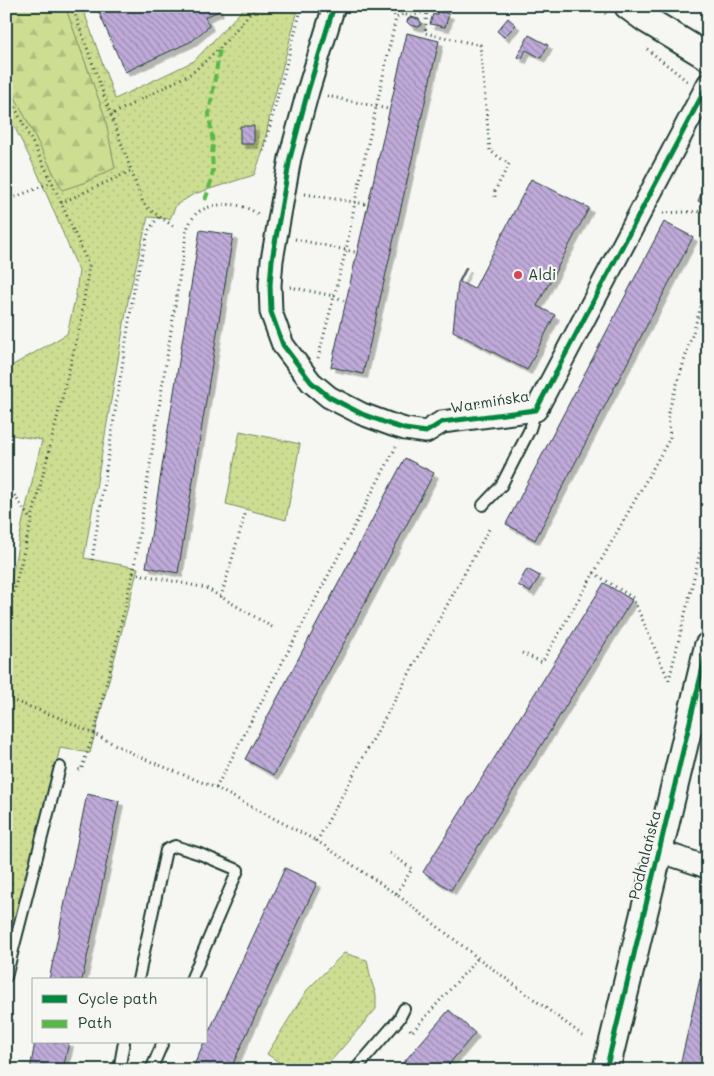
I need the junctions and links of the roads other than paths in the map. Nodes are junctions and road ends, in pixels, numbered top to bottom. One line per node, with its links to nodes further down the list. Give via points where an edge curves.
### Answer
1 (334, 6): 6 (street, Warmińska, via 290,158 272,260 271,312 282,345 312,382 329,397 362,414 405,429 426,432 442,422)
2 (638, 13): 3 (street); 4 (street)
3 (708, 57)
4 (708, 78)
5 (708, 84): 6 (street, Warmińska)
6 (536, 410): 7 (lane, via 501,486)
7 (483, 505)
8 (708, 646): 10 (street, Podhalańska)
9 (60, 767): 12 (lane)
10 (659, 851): 11 (street); 21 (street, Podhalańska)
11 (708, 868)
12 (6, 977)
13 (138, 978): 14 (lane, via 166,850 175,846 238,870)
14 (191, 978)
15 (401, 1014): 20 (lane)
16 (124, 1044): 18 (lane)
17 (162, 1044): 19 (lane)
18 (120, 1070)
19 (151, 1070)
20 (355, 1070)
21 (606, 1070)

